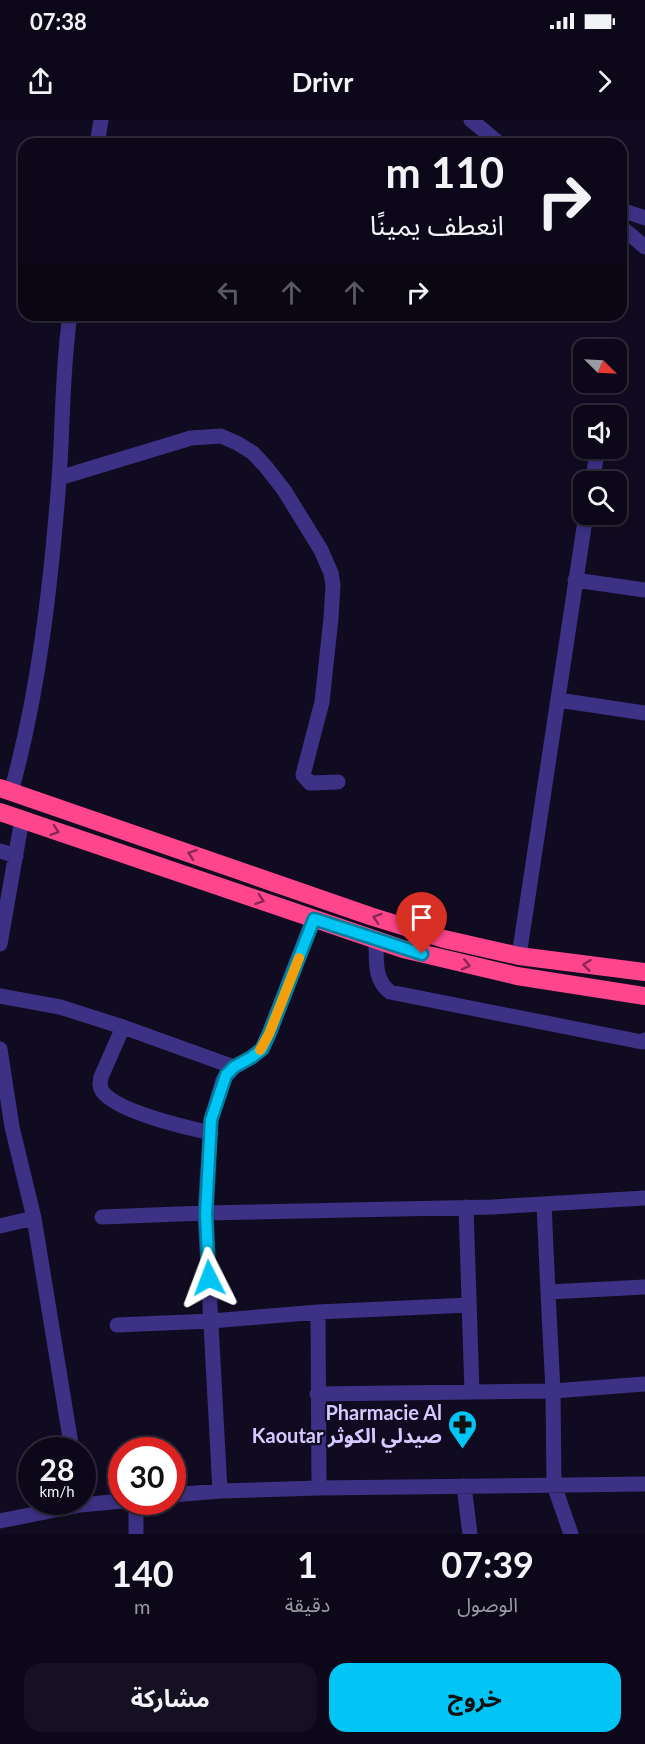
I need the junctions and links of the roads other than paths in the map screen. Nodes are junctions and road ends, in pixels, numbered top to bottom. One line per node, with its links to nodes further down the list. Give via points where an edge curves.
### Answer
1 (101, 120): 3 (street)
2 (471, 120): 4 (street)
3 (98, 138)
4 (493, 138)
5 (627, 212): 6 (street)
6 (645, 218)
7 (627, 232): 8 (street)
8 (645, 247)
9 (70, 321): 10 (street)
10 (59, 478): 16 (street, via 206,436 221,436 237,443 266,466 321,550 331,573 331,618 322,702 303,775 310,783); 17 (street, via 36,676 18,767)
11 (584, 525): 12 (street)
12 (575, 580): 13 (street); 14 (street)
13 (645, 590)
14 (558, 700): 15 (street); 25 (street)
15 (645, 713)
16 (338, 782)
17 (5, 790): 25 (highway, one-way to 17, via 407,928)
18 (0, 812): 19 (highway)
19 (22, 819): 21 (street); 22 (highway, one-way to 22)
20 (0, 851): 21 (street)
21 (16, 856): 24 (street)
22 (314, 919): 23 (highway); 32 (street, via 262,1049)
23 (376, 940): 28 (highway, one-way to 28, via 517,976); 30 (street, via 377,974 390,992)
24 (0, 944)
25 (519, 956): 26 (highway, one-way to 25)
26 (645, 972)
27 (0, 996): 29 (street, via 60,1007)
28 (645, 996)
29 (123, 1027): 32 (street); 33 (street, via 100,1077 102,1090 132,1110)
30 (645, 1040)
31 (0, 1048): 39 (street, via 12,1127)
32 (234, 1067): 33 (street, via 223,1080)
33 (211, 1133): 37 (street)
34 (645, 1198): 35 (street)
35 (544, 1204): 36 (street); 42 (street)
36 (466, 1207): 37 (street); 43 (street)
37 (206, 1214): 38 (street); 45 (street)
38 (102, 1217)
39 (34, 1218): 40 (street); 51 (street)
40 (0, 1226)
41 (645, 1287): 42 (street)
42 (548, 1292): 48 (street)
43 (469, 1305): 44 (street); 49 (street)
44 (318, 1312): 45 (street); 50 (street)
45 (211, 1321): 46 (street); 56 (street)
46 (117, 1325)
47 (645, 1384): 48 (street)
48 (553, 1391): 49 (street); 53 (street)
49 (472, 1392): 50 (street)
50 (317, 1394): 55 (street)
51 (70, 1437)
52 (645, 1484): 53 (street)
53 (554, 1485): 54 (street); 63 (street)
54 (464, 1486): 55 (street); 62 (street)
55 (319, 1488): 56 (street)
56 (220, 1491): 57 (street)
57 (186, 1495)
58 (27, 1515): 60 (street)
59 (136, 1515): 61 (street)
60 (0, 1521)
61 (135, 1534)
62 (470, 1534)
63 (571, 1534)

